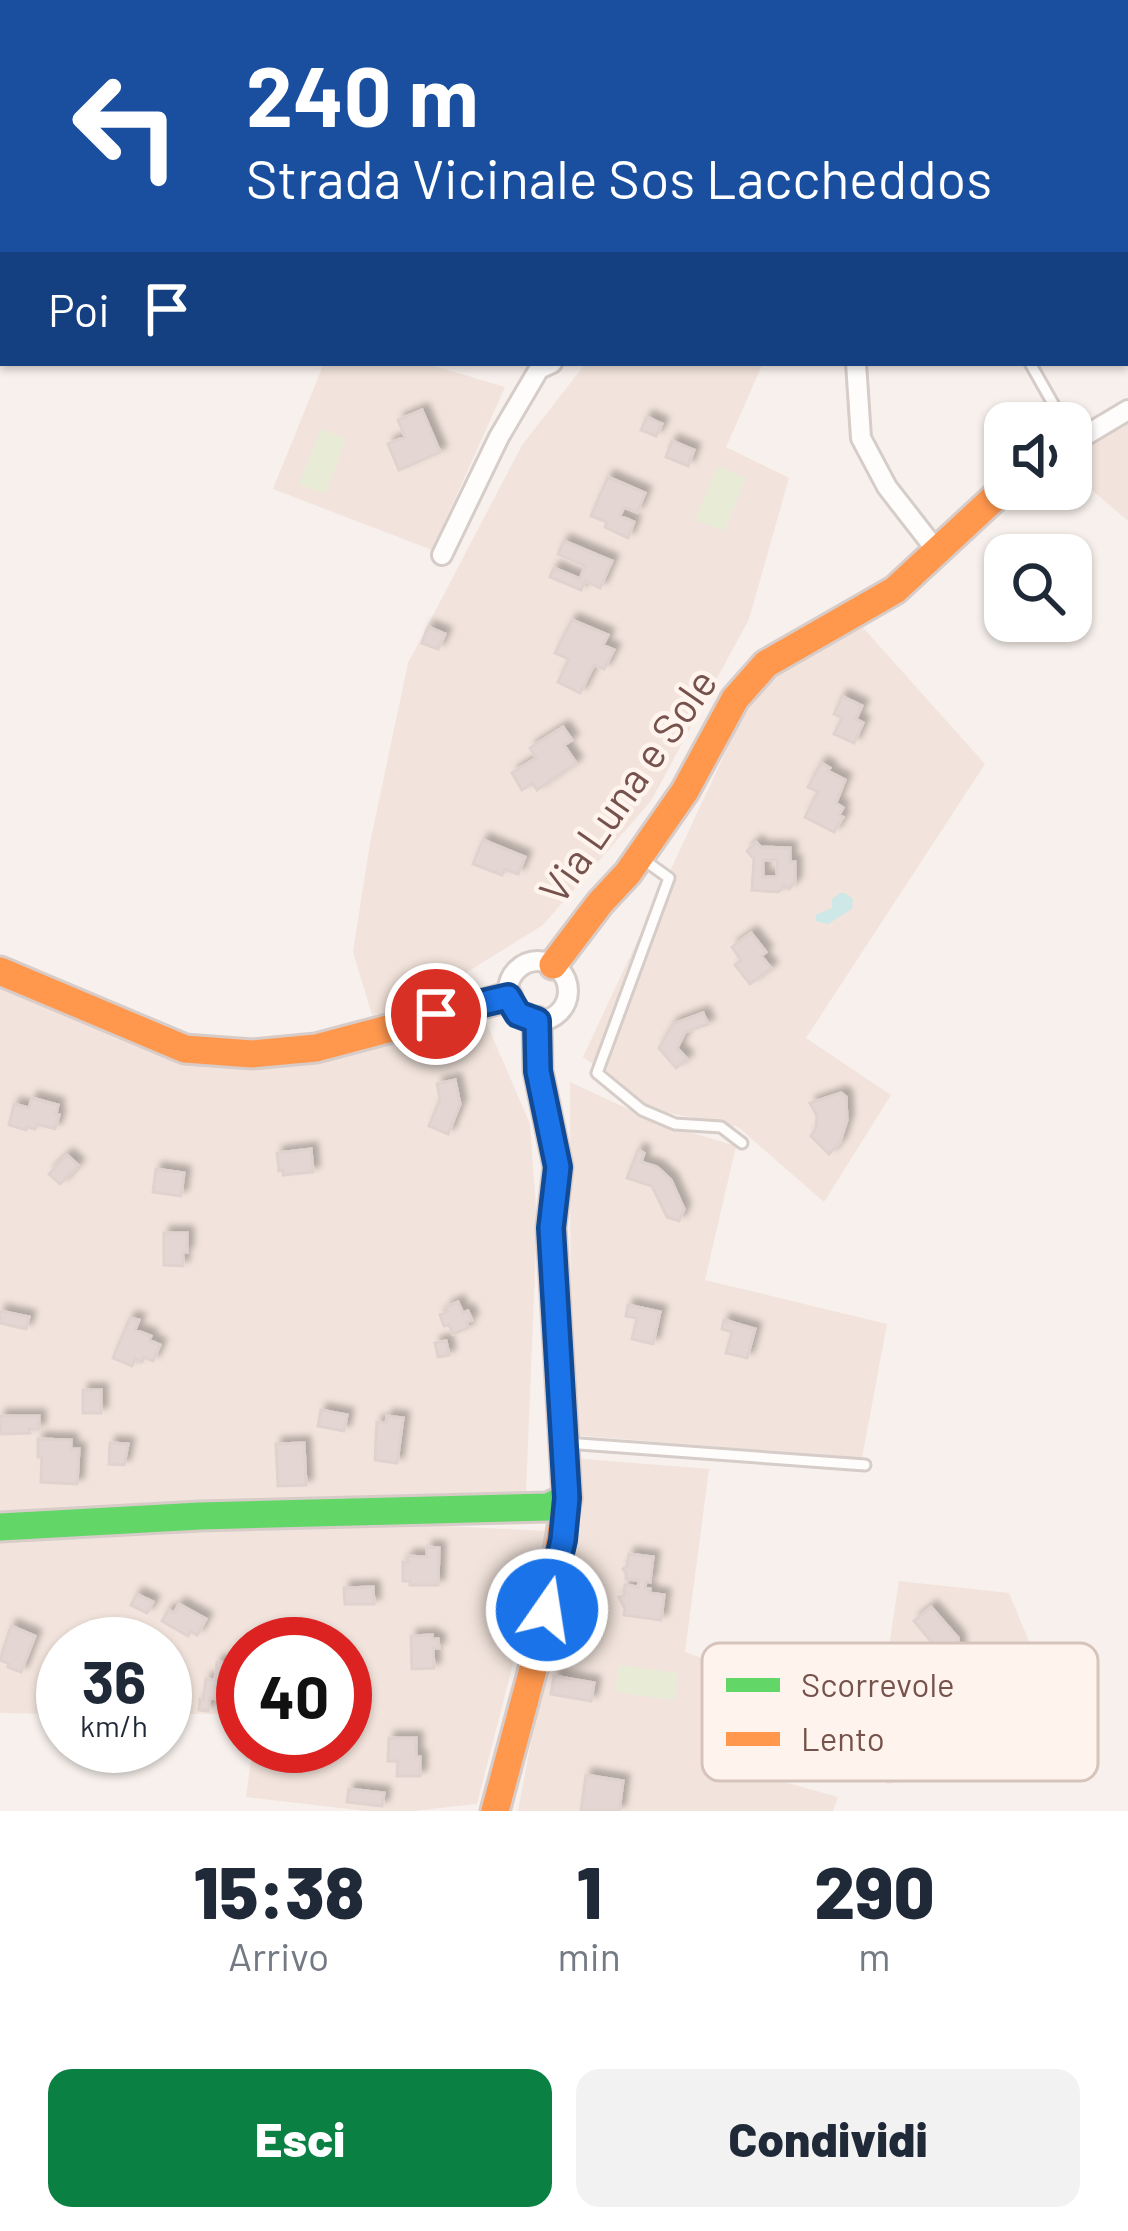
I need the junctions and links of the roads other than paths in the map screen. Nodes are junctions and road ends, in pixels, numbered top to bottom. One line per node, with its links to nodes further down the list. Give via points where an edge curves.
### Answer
1 (546, 366): 9 (street, via 499,437)
2 (856, 366): 8 (street, via 861,438)
3 (1032, 366): 4 (lane)
4 (1052, 402)
5 (1128, 410): 6 (street)
6 (1092, 429)
7 (984, 507): 8 (street, Via Luna e Sole)
8 (935, 550): 10 (street, Via Luna e Sole, via 895,590 766,664 735,700)
9 (442, 555)
10 (639, 857): 11 (street, Via Luna e Sole); 15 (lane, via 669,878 597,1073 643,1110 675,1124 721,1127)
11 (553, 965): 13 (street, via 516,970); 14 (street, via 566,980 567,999 556,1015)
12 (0, 970): 13 (street, via 185,1048 252,1054 316,1048)
13 (508, 997): 14 (street, via 518,1014)
14 (537, 1021): 16 (street, via 538,1071 558,1167 551,1228)
15 (742, 1143)
16 (564, 1442): 17 (lane); 18 (street)
17 (866, 1466)
18 (567, 1498): 19 (street, via 548,1507); 20 (street)
19 (0, 1527)
20 (494, 1811)

